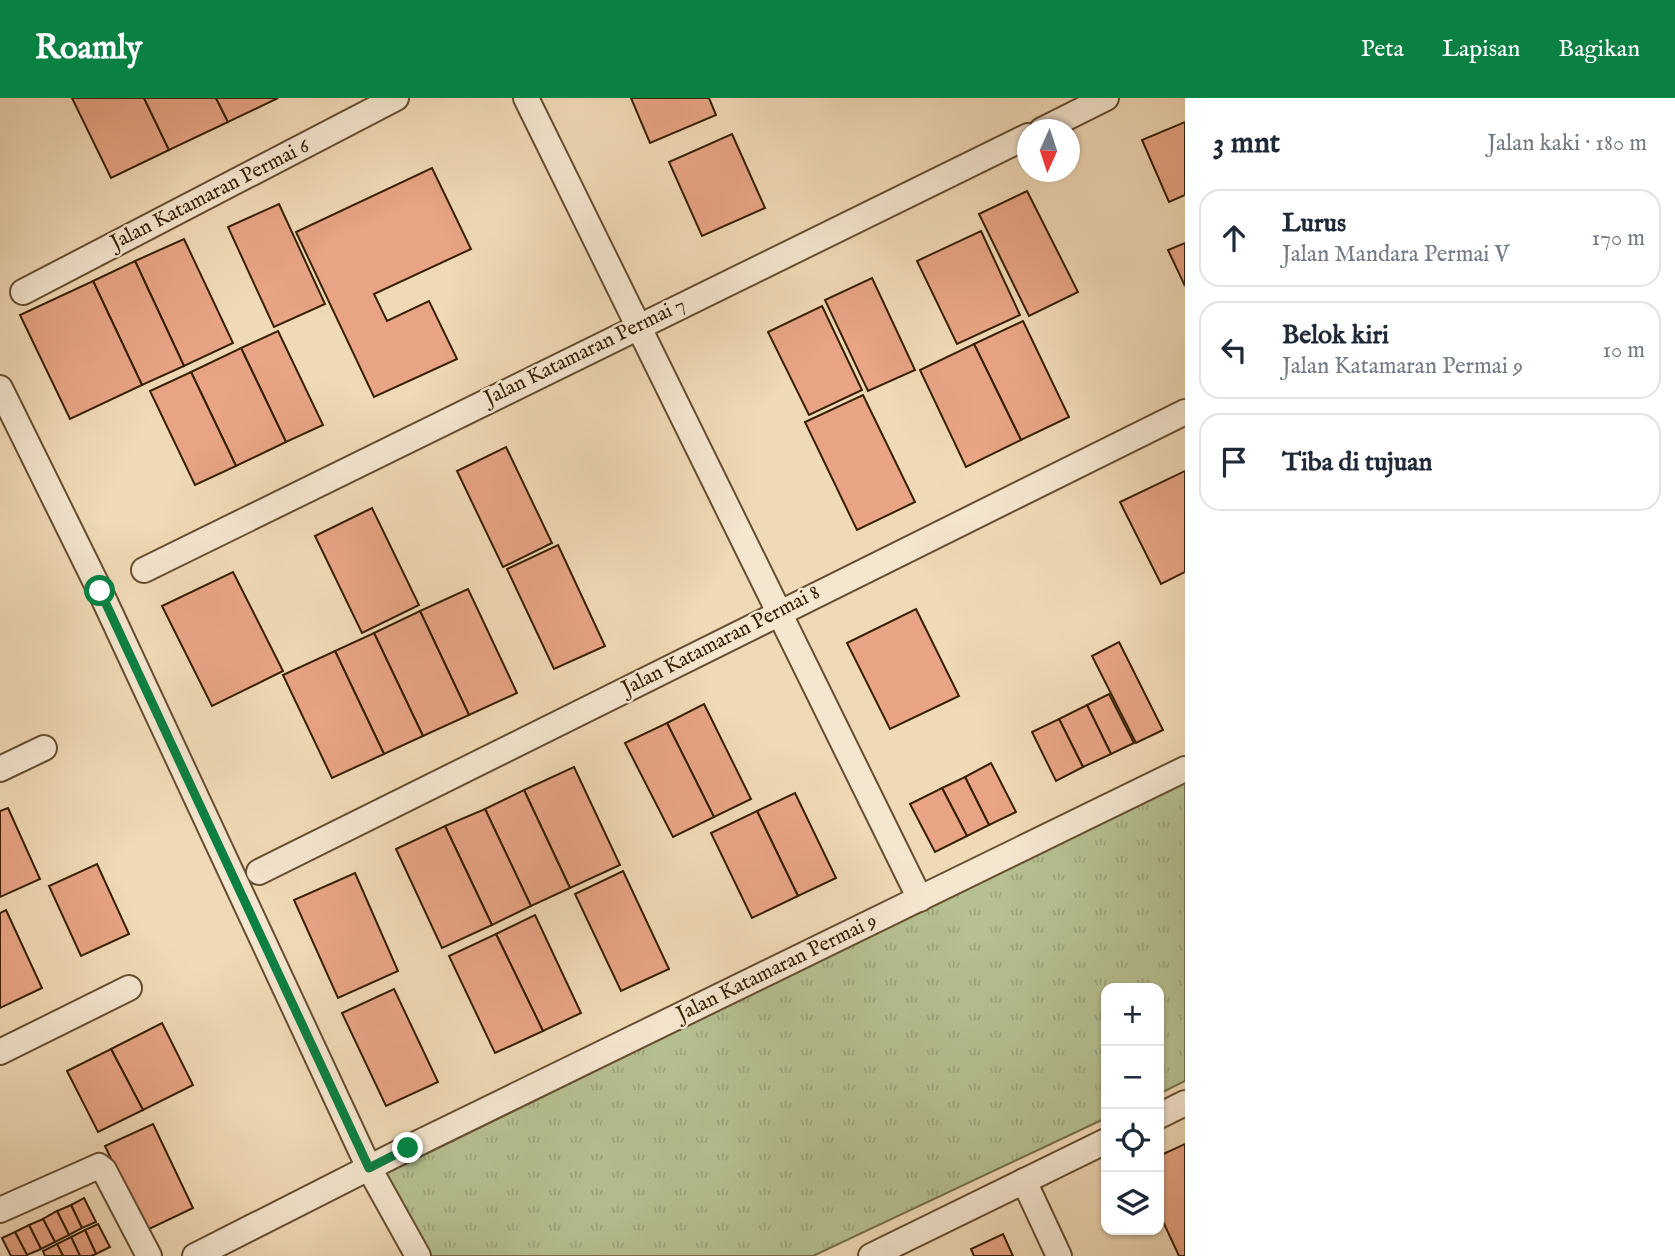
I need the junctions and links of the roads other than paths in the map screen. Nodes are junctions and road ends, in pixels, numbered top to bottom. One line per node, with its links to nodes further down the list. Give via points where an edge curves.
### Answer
1 (396, 98): 6 (street, Jalan Katamaran Permai 6)
2 (526, 98): 7 (street)
3 (1106, 98): 4 (street)
4 (1064, 119)
5 (1017, 141): 7 (street, Jalan Katamaran Permai 7)
6 (23, 292)
7 (639, 326): 10 (street, Jalan Katamaran Permai 7); 11 (street)
8 (0, 388): 22 (street, via 100,591)
9 (1185, 412): 11 (street, Jalan Katamaran Permai 8)
10 (144, 570)
11 (778, 612): 15 (street, Jalan Katamaran Permai 8); 16 (street)
12 (44, 748): 13 (street)
13 (0, 769)
14 (1185, 769): 16 (street, Jalan Katamaran Permai 9)
15 (259, 872)
16 (920, 898): 22 (street, Jalan Katamaran Permai 9)
17 (130, 988): 18 (street)
18 (0, 1052)
19 (1185, 1103): 20 (street)
20 (1164, 1114)
21 (1101, 1143): 23 (street)
22 (369, 1168): 26 (street, Jalan Katamaran Permai 9); 27 (street)
23 (1024, 1181): 28 (street); 29 (street)
24 (0, 1210): 25 (street, via 99,1166)
25 (149, 1256)
26 (195, 1256)
27 (418, 1256)
28 (870, 1256)
29 (1059, 1256)

